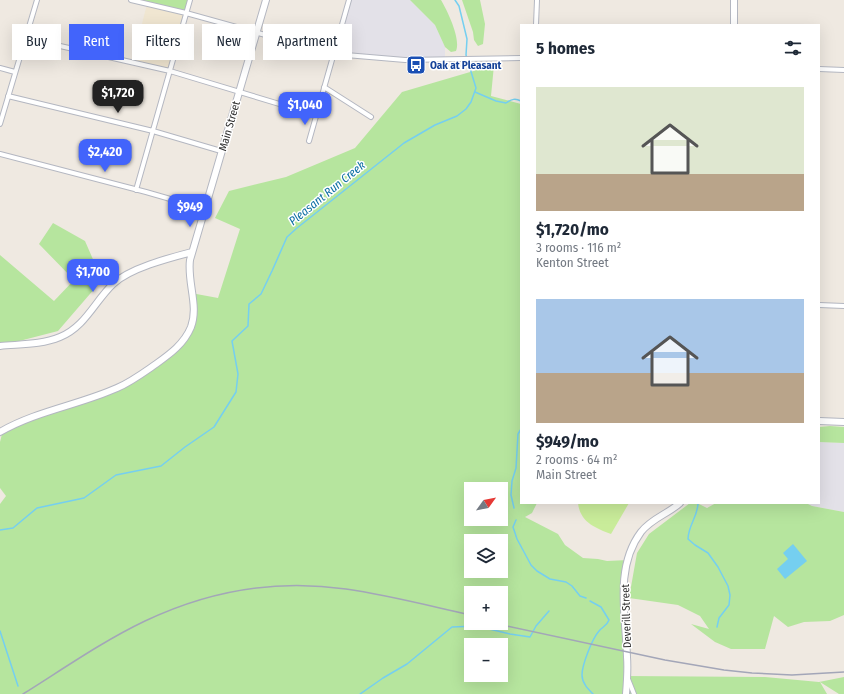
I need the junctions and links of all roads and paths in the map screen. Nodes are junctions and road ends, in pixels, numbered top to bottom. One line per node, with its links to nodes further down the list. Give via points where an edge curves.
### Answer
1 (36, 0): 9 (street)
2 (131, 0): 8 (street)
3 (190, 0): 8 (street)
4 (266, 0): 13 (street, Main Street)
5 (349, 0): 10 (street)
6 (537, 0): 11 (street)
7 (734, 0): 12 (street)
8 (186, 13): 13 (street); 24 (street)
9 (29, 24)
10 (342, 24)
11 (536, 24)
12 (734, 24)
13 (256, 33): 14 (street); 26 (street, Main Street)
14 (263, 35)
15 (61, 46): 24 (street)
16 (352, 56): 17 (street, via 397,60)
17 (520, 58)
18 (19, 60): 23 (street)
19 (332, 60): 25 (street)
20 (0, 68): 23 (street)
21 (820, 69): 22 (street)
22 (844, 70)
23 (15, 72): 27 (street)
24 (170, 72): 26 (street); 31 (street)
25 (324, 87): 28 (street); 29 (street)
26 (239, 92): 28 (street); 33 (street, Main Street)
27 (8, 96): 30 (street); 31 (street)
28 (316, 115): 32 (street)
29 (371, 117)
30 (0, 124)
31 (153, 131): 33 (street); 35 (street)
32 (309, 141)
33 (221, 151): 36 (street, Main Street)
34 (0, 154): 35 (street)
35 (136, 190): 36 (street)
36 (205, 209): 37 (street, Main Street)
37 (192, 252): 40 (street, via 124,276 105,292 77,327 60,337 44,342); 43 (street, Main Street, via 189,274 193,317 191,327 180,345 118,388 33,417)
38 (820, 305): 39 (street)
39 (844, 306)
40 (0, 346)
41 (820, 421): 42 (street)
42 (844, 422)
43 (0, 432)
44 (678, 504): 45 (street, Deverill Street, via 652,521 641,533 625,569)
45 (627, 676): 46 (street, Deverill Street); 47 (street)
46 (626, 694)
47 (634, 694)

